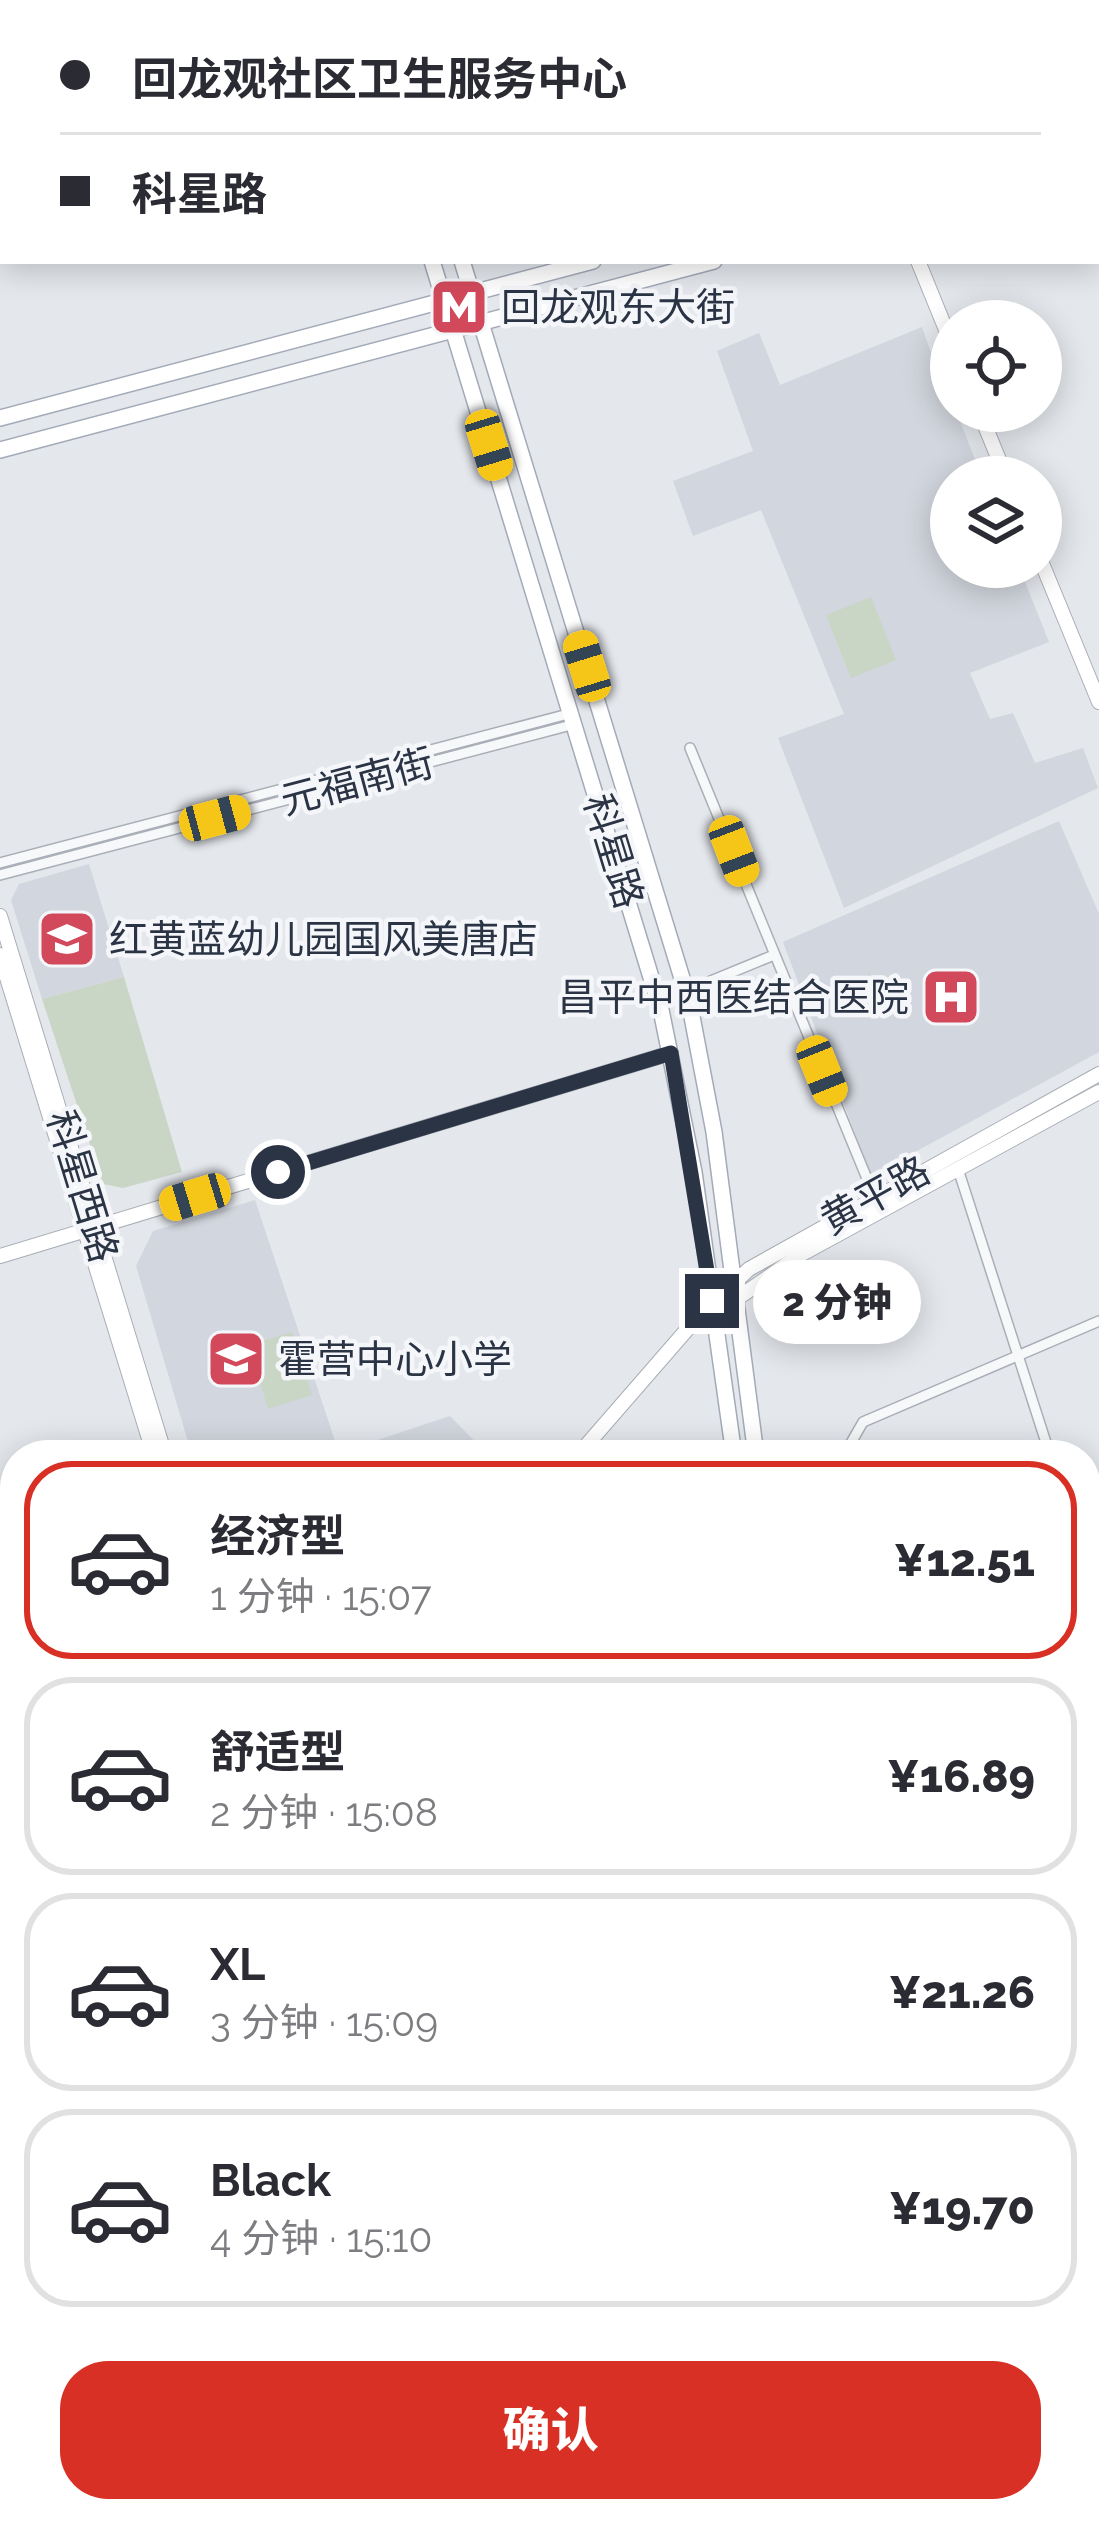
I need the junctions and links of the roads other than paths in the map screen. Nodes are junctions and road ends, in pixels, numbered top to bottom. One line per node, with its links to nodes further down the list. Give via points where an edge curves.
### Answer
1 (433, 264): 7 (main road, 科星路)
2 (463, 264): 6 (main road, 科星路)
3 (582, 264): 6 (main road)
4 (703, 264): 9 (main road)
5 (919, 264): 8 (street)
6 (471, 293): 7 (main road); 9 (main road, 科星路)
7 (444, 300): 10 (main road, 科星路); 11 (main road)
8 (934, 300)
9 (481, 322): 10 (main road); 30 (main road, 科星路, via 689,1001)
10 (453, 330): 12 (main road); 15 (main road, 科星路)
11 (0, 418)
12 (0, 450)
13 (1052, 588): 14 (street)
14 (1099, 702)
15 (573, 719): 17 (street, 元福南街); 18 (street, 元福南街); 23 (main road, 科星路)
16 (690, 748): 21 (street)
17 (0, 863)
18 (0, 875)
19 (0, 916): 28 (street, 科星西路)
20 (0, 955): 28 (street, 科星西路)
21 (774, 955): 22 (street); 27 (street)
22 (701, 985)
23 (671, 1053): 28 (street); 31 (main road, 科星路)
24 (1099, 1074): 26 (street, 黄平路)
25 (1099, 1092): 26 (street, 黄平路)
26 (955, 1160): 27 (street, 黄平路); 33 (street)
27 (877, 1203): 30 (street, 黄平路)
28 (90, 1228): 29 (street); 34 (street, 科星西路); 35 (street, 科星西路)
29 (0, 1256)
30 (735, 1289): 31 (street, 黄平路); 38 (main road, 科星路)
31 (713, 1308): 36 (street, 黄平路); 37 (main road, 科星路)
32 (1099, 1322): 33 (street)
33 (1017, 1354): 39 (street, via 863,1422); 40 (street)
34 (150, 1440)
35 (160, 1440)
36 (594, 1440)
37 (732, 1440)
38 (754, 1440)
39 (853, 1440)
40 (1045, 1440)

